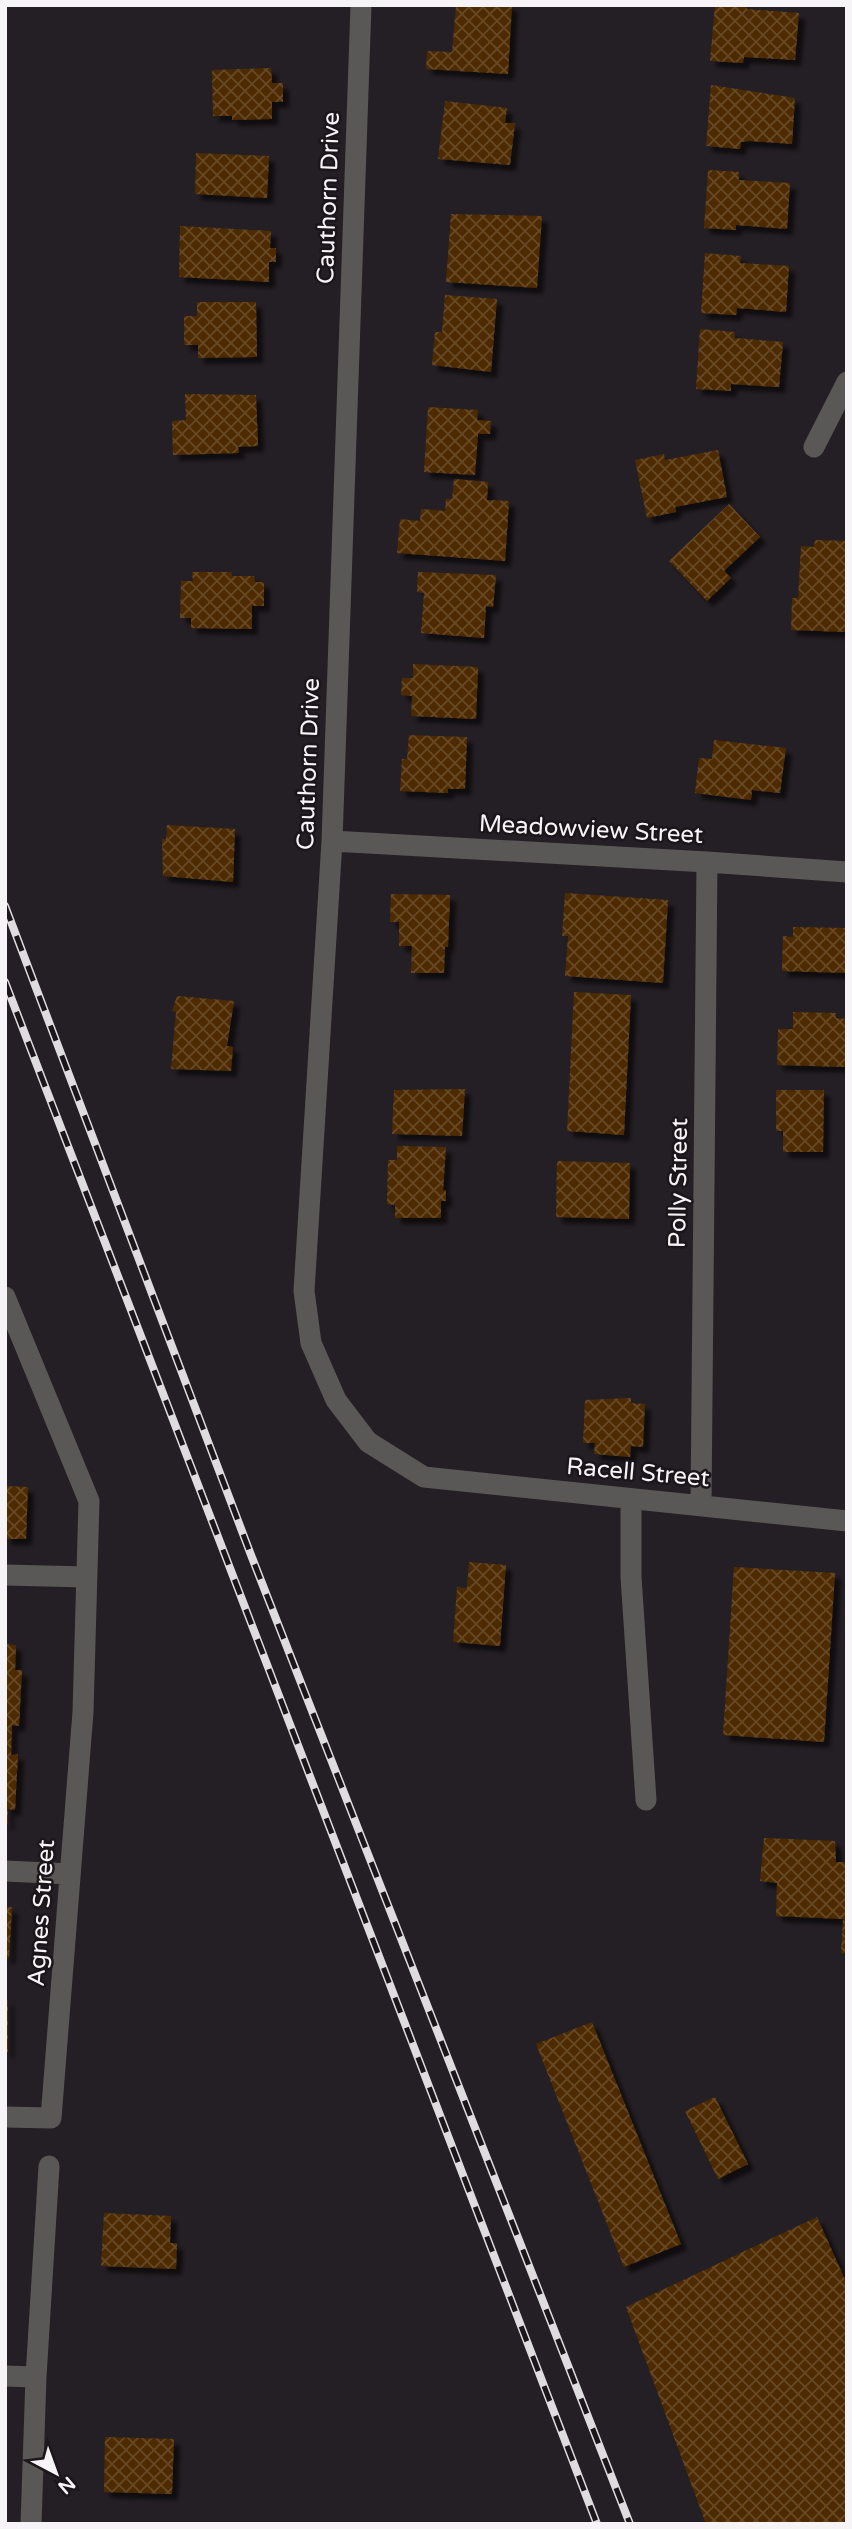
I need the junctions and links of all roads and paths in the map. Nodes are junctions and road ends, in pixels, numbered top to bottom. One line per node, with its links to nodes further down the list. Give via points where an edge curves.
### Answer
1 (361, 5): 4 (street, Cauthorn Drive)
2 (847, 382): 3 (street)
3 (814, 447)
4 (332, 841): 5 (street, Meadowview Street); 9 (street, Cauthorn Drive, via 304,1291 311,1343 336,1400 369,1442)
5 (707, 862): 6 (street, Meadowview Street); 11 (street, Polly Street)
6 (847, 872)
7 (5, 1297): 8 (street, Agnes Street)
8 (12, 1331): 14 (street, Agnes Street, via 89,1501)
9 (424, 1477): 10 (street, Racell Street)
10 (631, 1499): 11 (street, Racell Street); 15 (street, via 631,1577)
11 (701, 1504): 12 (street, Racell Street)
12 (847, 1521)
13 (5, 1575): 14 (street)
14 (87, 1577): 17 (street, Agnes Street, via 83,1712)
15 (646, 1800)
16 (5, 1871): 17 (street)
17 (70, 1874): 18 (street, Agnes Street, via 51,2118)
18 (5, 2117)
19 (49, 2166): 21 (street)
20 (5, 2376): 21 (street)
21 (36, 2377): 22 (street)
22 (31, 2524)

